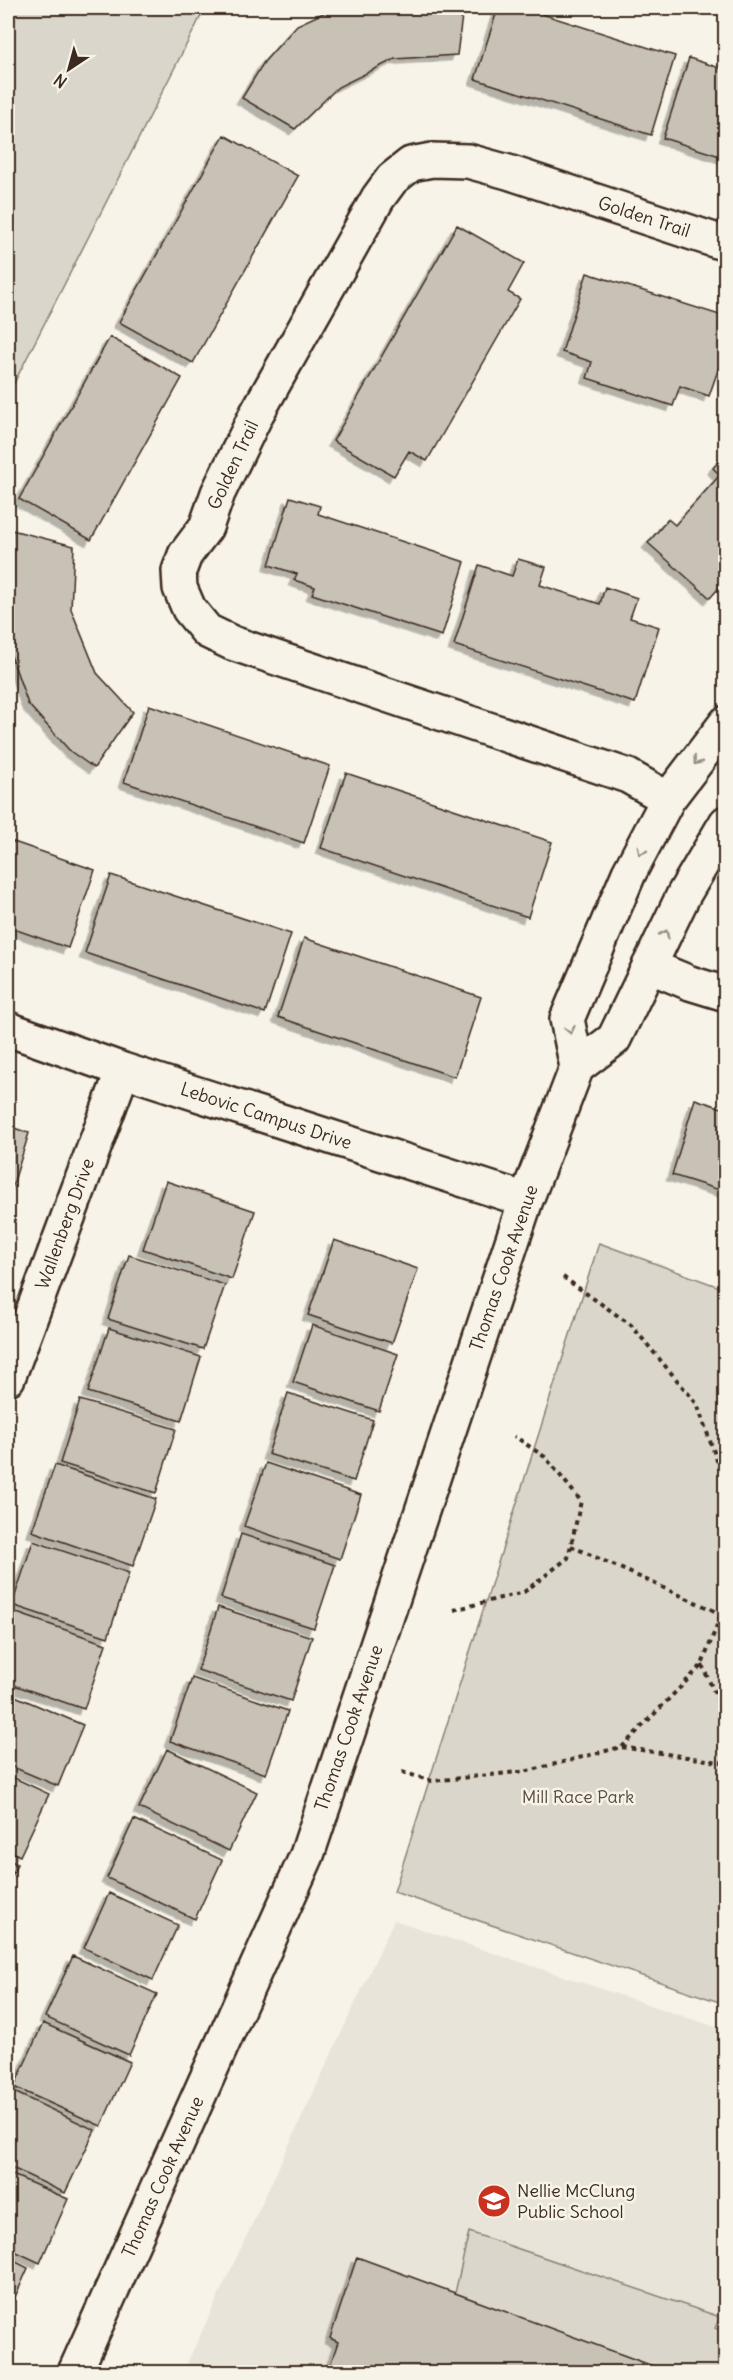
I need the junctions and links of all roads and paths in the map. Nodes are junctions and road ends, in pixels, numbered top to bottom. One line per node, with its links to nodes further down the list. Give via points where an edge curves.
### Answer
1 (726, 244): 3 (street, Golden Trail, via 468,161 411,164 392,179 378,198 257,413 206,527 185,555 179,571 180,588 189,609 207,631 232,643 628,776)
2 (726, 723): 3 (street, one-way to 3)
3 (668, 799): 8 (street, one-way to 8, via 629,873 567,1019)
4 (726, 823): 5 (street, one-way to 4, via 684,894)
5 (650, 966): 6 (street); 8 (street, via 614,1039)
6 (726, 994)
7 (8, 1029): 9 (street, Lebovic Campus Drive)
8 (577, 1066): 10 (street, Thomas Cook Avenue)
9 (123, 1070): 10 (street, Lebovic Campus Drive); 12 (street, Wallenberg Drive)
10 (526, 1200): 26 (street, Thomas Cook Avenue, via 307,1855)
11 (563, 1277): 14 (path, via 631,1324 697,1404)
12 (8, 1378)
13 (513, 1436): 15 (path, via 545,1456 581,1501)
14 (726, 1486)
15 (571, 1546): 17 (path, via 568,1558 524,1592); 18 (path)
16 (726, 1601): 18 (path)
17 (454, 1610)
18 (723, 1615): 19 (path)
19 (702, 1665): 20 (path); 21 (path)
20 (726, 1718)
21 (621, 1747): 22 (path); 23 (path, via 528,1772 432,1781)
22 (726, 1763)
23 (402, 1772)
24 (726, 1815): 25 (path)
25 (721, 1826)
26 (75, 2373)

